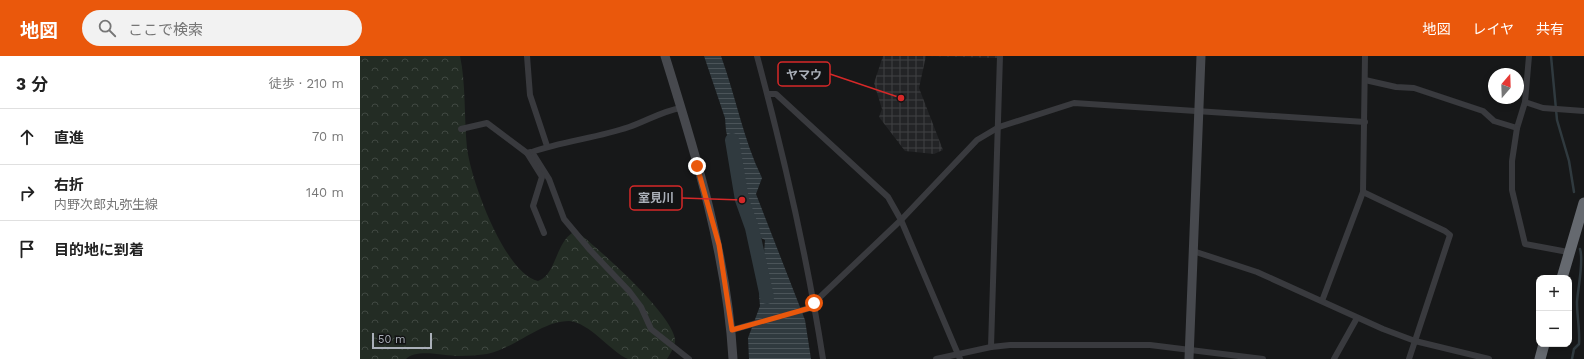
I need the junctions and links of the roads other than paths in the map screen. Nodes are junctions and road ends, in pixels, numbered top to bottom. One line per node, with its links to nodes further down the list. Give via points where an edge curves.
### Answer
1 (527, 56): 18 (street, via 530,95)
2 (665, 56): 11 (main road)
3 (757, 56): 9 (street)
4 (1000, 56): 15 (street)
5 (1201, 56): 12 (main road)
6 (1365, 56): 8 (street)
7 (1529, 56): 10 (street)
8 (1365, 80): 14 (street); 16 (street, via 1414,88 1482,112 1494,121)
9 (768, 94): 22 (street, via 776,94 888,197); 28 (street, via 793,196)
10 (1525, 102): 13 (street, via 1543,108); 16 (street)
11 (681, 108): 18 (street, via 669,110 628,127); 30 (main road, via 719,245)
12 (1198, 111): 14 (street); 15 (street, via 1074,103); 24 (main road)
13 (1584, 111)
14 (1365, 122): 20 (street)
15 (999, 127): 22 (street, via 977,140); 32 (street)
16 (1517, 128): 25 (street, via 1512,161 1512,190 1524,244)
17 (461, 129): 19 (street, via 491,125)
18 (547, 146): 19 (street)
19 (529, 152): 23 (street, via 542,178 533,206); 36 (street, via 549,179 564,219 629,291 641,307 651,329)
20 (1363, 192): 27 (street); 31 (street, via 1450,235)
21 (1584, 204): 25 (highway)
22 (901, 220): 28 (street); 35 (street)
23 (544, 233)
24 (1193, 252): 27 (street, via 1257,272); 34 (main road)
25 (1568, 252): 26 (highway)
26 (1563, 275)
27 (1322, 302): 29 (street)
28 (812, 305): 30 (street); 38 (street)
29 (1358, 318): 31 (street); 41 (street)
30 (734, 329): 37 (main road)
31 (1415, 340): 42 (street); 43 (street)
32 (991, 347): 34 (street, via 1150,345); 35 (street)
33 (1543, 347): 44 (highway)
34 (1189, 354): 40 (street)
35 (959, 357): 39 (street)
36 (689, 359)
37 (733, 359)
38 (823, 359)
39 (936, 359)
40 (1263, 359)
41 (1334, 359)
42 (1409, 359)
43 (1489, 359)
44 (1540, 359)

